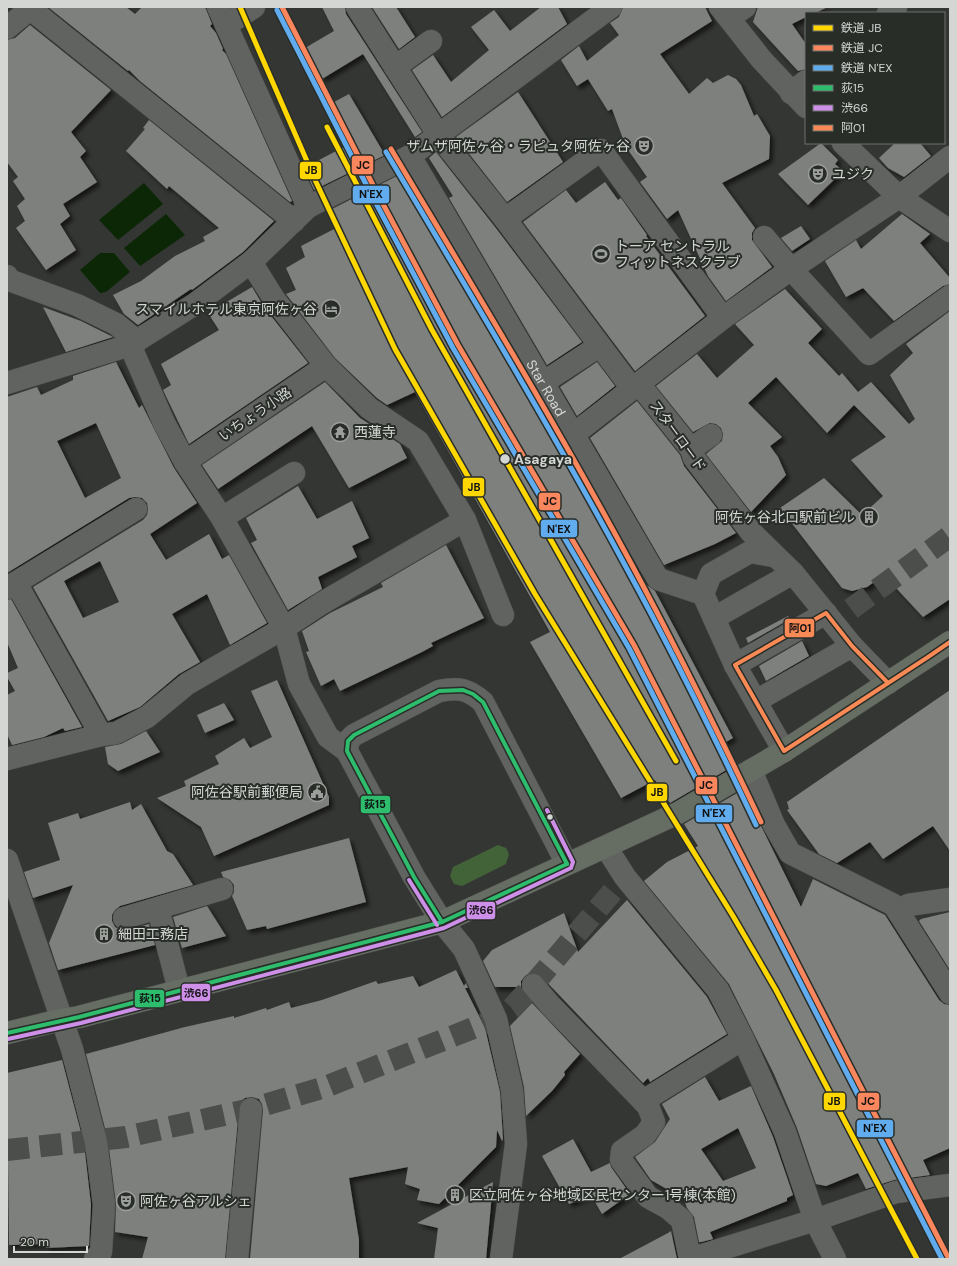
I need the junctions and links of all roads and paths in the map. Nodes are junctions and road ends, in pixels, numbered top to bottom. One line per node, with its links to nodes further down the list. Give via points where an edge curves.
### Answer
1 (254, 7): 6 (street)
2 (357, 7): 9 (street, スターロード)
3 (611, 7): 11 (street)
4 (29, 8): 7 (street); 16 (street)
5 (731, 11): 10 (street, via 761,59)
6 (222, 16): 16 (street)
7 (7, 28)
8 (431, 41): 9 (street)
9 (395, 66): 11 (street, スターロード)
10 (801, 93)
11 (439, 136): 13 (street); 17 (street, スターロード)
12 (844, 144): 15 (street)
13 (410, 156): 16 (street); 28 (street, Star Road)
14 (950, 157): 15 (street)
15 (900, 197): 18 (street); 21 (street)
16 (301, 214): 20 (street)
17 (505, 219): 24 (street, via 601,150); 26 (street, スターロード)
18 (950, 231)
19 (764, 237): 21 (street)
20 (251, 262): 25 (street, via 195,304); 27 (street, via 274,299)
21 (791, 270): 23 (street, via 869,354); 24 (street)
22 (7, 276): 25 (street, via 9,280 77,305 116,324)
23 (950, 296)
24 (723, 318): 30 (street)
25 (134, 343): 29 (street); 34 (street, via 164,423)
26 (599, 346): 28 (street); 30 (street, スターロード, via 628,383)
27 (326, 366): 34 (street, いちょう小路); 38 (street, via 369,408 418,441)
28 (544, 382): 31 (street, Star Road)
29 (7, 383)
30 (637, 385): 31 (street); 33 (street, スターロード, via 643,389)
31 (574, 434): 42 (street, Star Road, via 658,579)
32 (711, 435): 33 (street)
33 (691, 449): 39 (street, スターロード, via 694,458 751,532)
34 (185, 462): 37 (street)
35 (294, 472): 37 (street)
36 (136, 509): 41 (street)
37 (222, 518): 46 (street)
38 (465, 520): 44 (street); 46 (street)
39 (774, 556): 40 (street, スターロード); 42 (street, via 750,552 711,574)
40 (793, 573): 43 (street, スターロード); 45 (street)
41 (12, 586): 52 (street)
42 (703, 594): 45 (street)
43 (826, 613): 48 (street, スターロード); 49 (street)
44 (504, 615)
45 (714, 618): 49 (street)
46 (284, 628): 52 (street, via 187,684 147,717 116,733); 53 (street, via 299,684 328,737)
47 (950, 642): 50 (main road)
48 (852, 646): 50 (street, スターロード); 51 (street)
49 (735, 665): 51 (street)
50 (888, 683): 54 (main road)
51 (756, 701): 54 (street)
52 (101, 735): 55 (street)
53 (347, 751): 59 (street, via 348,742 354,735 440,691 452,688 472,692 483,702); 65 (street, via 414,877)
54 (784, 751): 56 (main road)
55 (7, 759)
56 (751, 770): 57 (main road, via 678,813); 62 (street, via 774,825 790,853)
57 (606, 847): 59 (main road); 71 (street, via 625,877 718,990)
58 (7, 860): 69 (street)
59 (567, 864): 65 (main road)
60 (222, 889): 63 (street)
61 (950, 899): 62 (street)
62 (894, 907): 68 (street)
63 (158, 908): 64 (street); 67 (street)
64 (124, 918)
65 (442, 922): 67 (main road); 80 (street, via 464,949 496,1019 512,1090 516,1144)
66 (534, 984): 72 (street)
67 (179, 990): 69 (main road)
68 (950, 993)
69 (60, 1020): 70 (main road); 78 (street, via 72,1049 96,1142 104,1205 101,1252)
70 (7, 1033)
71 (743, 1039): 72 (street); 75 (street, via 785,1132)
72 (643, 1101): 75 (street, via 648,1106 654,1122 645,1135 622,1151 621,1160 648,1197 668,1208 682,1220 690,1259)
73 (251, 1109): 79 (street)
74 (950, 1185): 75 (street, via 896,1192)
75 (815, 1220): 81 (street)
76 (83, 1259): 77 (street)
77 (88, 1259)
78 (95, 1259)
79 (237, 1259)
80 (501, 1259)
81 (835, 1259)

